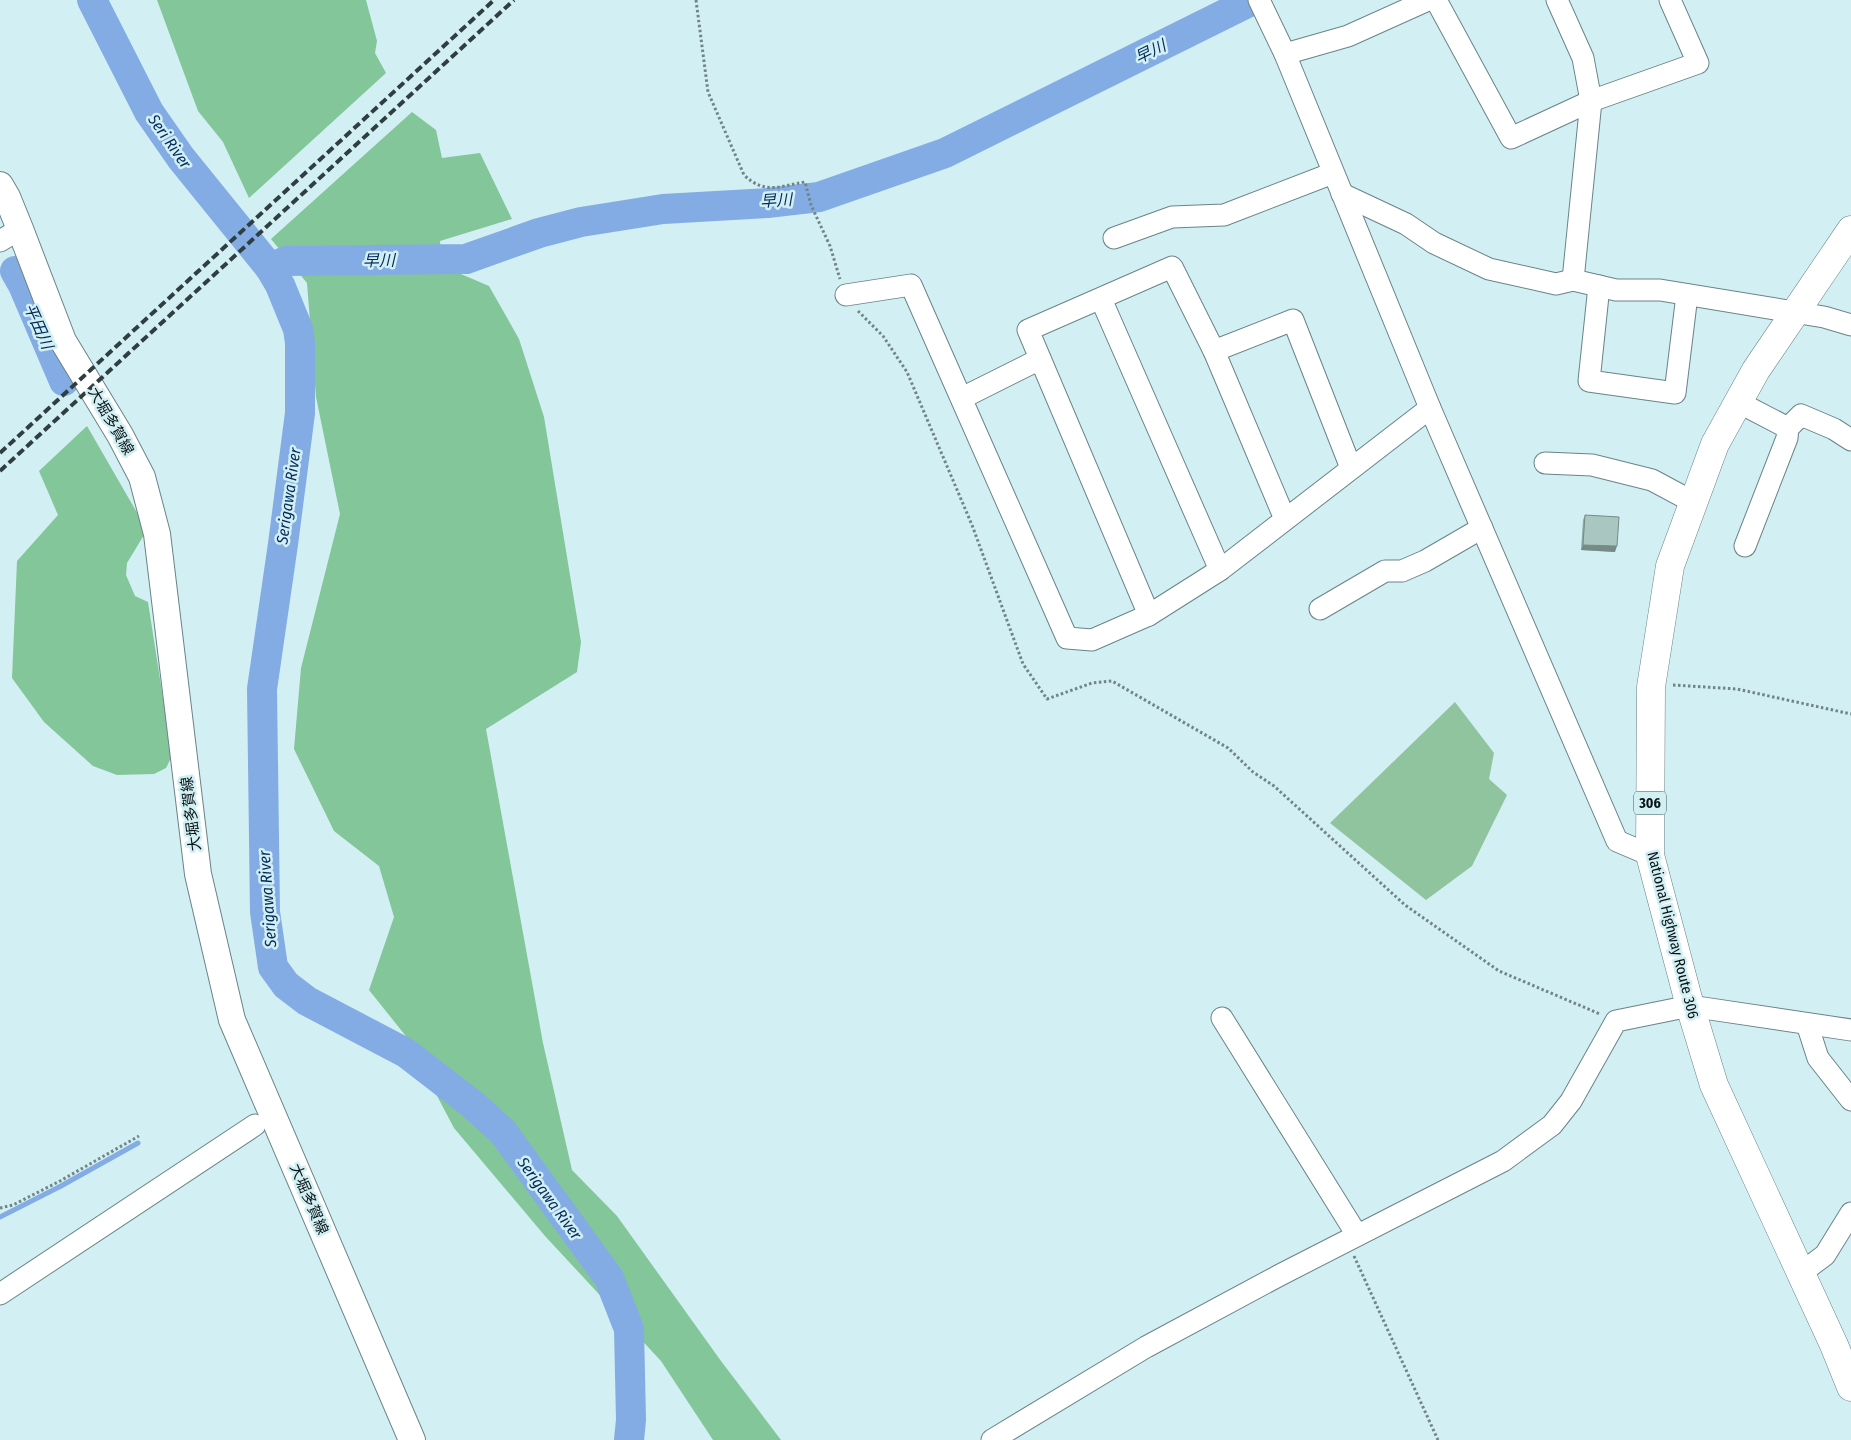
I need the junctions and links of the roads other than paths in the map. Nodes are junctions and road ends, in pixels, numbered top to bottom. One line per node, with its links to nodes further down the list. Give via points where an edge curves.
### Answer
1 (1259, 0): 6 (street)
2 (1428, 0): 6 (street, via 1348,36)
3 (1436, 0): 7 (street, via 1510,138)
4 (1557, 0): 7 (street, via 1583,58)
5 (1670, 0): 7 (street, via 1698,63)
6 (1285, 54): 8 (street)
7 (1591, 101): 14 (street)
8 (1334, 173): 10 (street); 13 (street, via 1224,215 1172,217)
9 (0, 185): 12 (main road, 大堀多賀線, via 7,197)
10 (1342, 194): 14 (street, via 1489,269 1556,284); 25 (street)
11 (1851, 230): 19 (highway, National Highway Route 306 / 306)
12 (10, 235): 49 (main road, 大堀多賀線, via 63,340 142,477 157,534 198,874 232,1020)
13 (1114, 238)
14 (1573, 280): 15 (street)
15 (1599, 286): 17 (street); 17 (street, via 1589,381 1674,393)
16 (846, 295): 23 (street, via 911,285)
17 (1688, 295): 19 (street)
18 (1101, 299): 21 (street, via 1172,266); 22 (street, via 1028,330); 34 (street)
19 (1794, 313): 20 (street); 24 (highway, National Highway Route 306 / 306)
20 (1851, 325)
21 (1214, 351): 29 (street, via 1293,320); 31 (street)
22 (1040, 359): 23 (street); 36 (street)
23 (962, 398): 36 (street, via 1067,638 1092,640)
24 (1738, 402): 26 (street); 30 (highway, National Highway Route 306 / 306, via 1714,444)
25 (1430, 408): 29 (street); 32 (street)
26 (1788, 428): 27 (street, via 1801,415); 33 (street)
27 (1851, 440)
28 (1545, 463): 30 (street, via 1592,465 1652,480)
29 (1351, 468): 31 (street)
30 (1693, 502): 37 (highway, National Highway Route 306 / 306, via 1670,566 1651,687)
31 (1285, 519): 34 (street)
32 (1482, 528): 35 (street, via 1402,571 1385,571); 37 (street, via 1617,842)
33 (1745, 546)
34 (1220, 570): 36 (street)
35 (1320, 609)
36 (1149, 614)
37 (1650, 855): 38 (highway, National Highway Route 306 / 306)
38 (1690, 1006): 40 (street); 45 (street, via 1616,1021 1571,1101 1552,1125 1503,1162); 46 (highway, National Highway Route 306 / 306, via 1714,1086)
39 (1222, 1018): 45 (street)
40 (1808, 1024): 41 (street); 42 (street, via 1818,1058)
41 (1851, 1030)
42 (1851, 1100)
43 (255, 1126): 47 (street)
44 (1851, 1213): 46 (street, via 1825,1255)
45 (1352, 1238): 50 (street, via 1146,1347)
46 (1801, 1273): 48 (highway, National Highway Route 306 / 306)
47 (0, 1294)
48 (1851, 1387)
49 (412, 1440)
50 (992, 1440)

